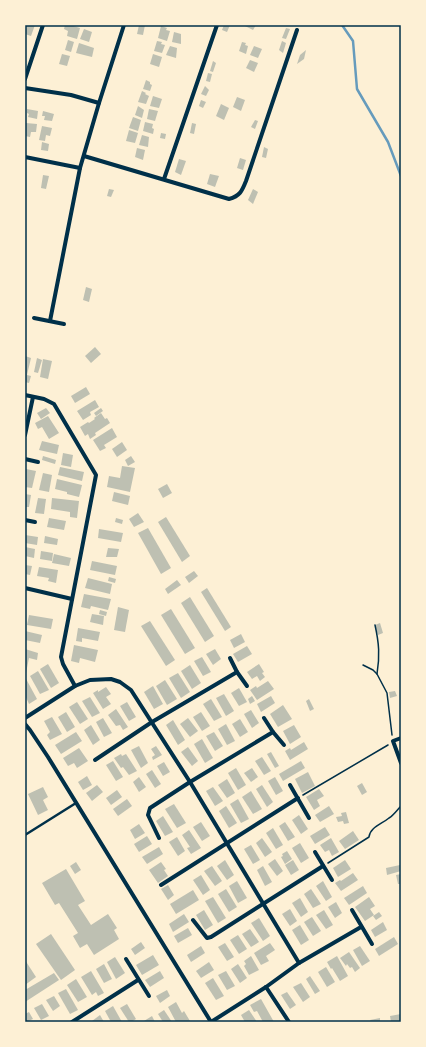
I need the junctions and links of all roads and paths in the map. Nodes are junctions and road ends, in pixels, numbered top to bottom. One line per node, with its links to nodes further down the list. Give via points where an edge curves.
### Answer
1 (43, 25): 5 (street)
2 (124, 25): 7 (street)
3 (217, 25): 11 (street)
4 (297, 30): 11 (street, via 240,194 229,199)
5 (25, 79)
6 (25, 88): 7 (street)
7 (99, 102): 8 (street)
8 (84, 156): 10 (street); 11 (street)
9 (25, 157): 10 (street)
10 (80, 168): 13 (street)
11 (164, 180)
12 (34, 318): 13 (street)
13 (50, 321): 14 (street)
14 (64, 324)
15 (25, 395): 16 (street)
16 (33, 397): 17 (street); 23 (street, via 54,404 96,475)
17 (25, 435)
18 (25, 459): 19 (street)
19 (38, 462)
20 (25, 520): 21 (street)
21 (35, 522)
22 (25, 588): 23 (street)
23 (72, 599): 29 (street, via 61,657)
24 (375, 625): 28 (path, via 379,648)
25 (230, 658): 27 (street)
26 (363, 664): 28 (path)
27 (237, 672): 30 (street); 33 (street)
28 (377, 674): 37 (path, via 387,693)
29 (75, 686): 31 (street); 33 (street, via 90,680 112,679 120,682 131,690)
30 (247, 686)
31 (25, 718)
32 (264, 718): 35 (street)
33 (152, 722): 39 (street); 41 (street)
34 (25, 724): 44 (street)
35 (273, 732): 38 (street); 41 (street)
36 (401, 738): 37 (street)
37 (393, 741): 40 (street); 43 (path)
38 (284, 745)
39 (95, 760)
40 (401, 763)
41 (190, 782): 48 (street, via 150,808 148,815); 49 (street)
42 (290, 785): 43 (street)
43 (298, 798): 46 (street); 49 (street)
44 (76, 803): 47 (lane); 65 (street)
45 (401, 806): 51 (path, via 374,828 369,837)
46 (309, 818)
47 (25, 835)
48 (159, 838)
49 (227, 844): 53 (street); 54 (street)
50 (315, 852): 51 (street)
51 (323, 866): 52 (street); 54 (street)
52 (332, 880)
53 (161, 885)
54 (263, 904): 56 (street, via 207,938); 60 (street)
55 (352, 910): 57 (street)
56 (194, 920)
57 (361, 927): 58 (street); 60 (street)
58 (372, 944)
59 (126, 959): 61 (street)
60 (299, 963): 62 (street)
61 (138, 980): 63 (street); 64 (street)
62 (266, 987): 65 (street); 66 (street)
63 (148, 996)
64 (72, 1022)
65 (211, 1022)
66 (289, 1022)

